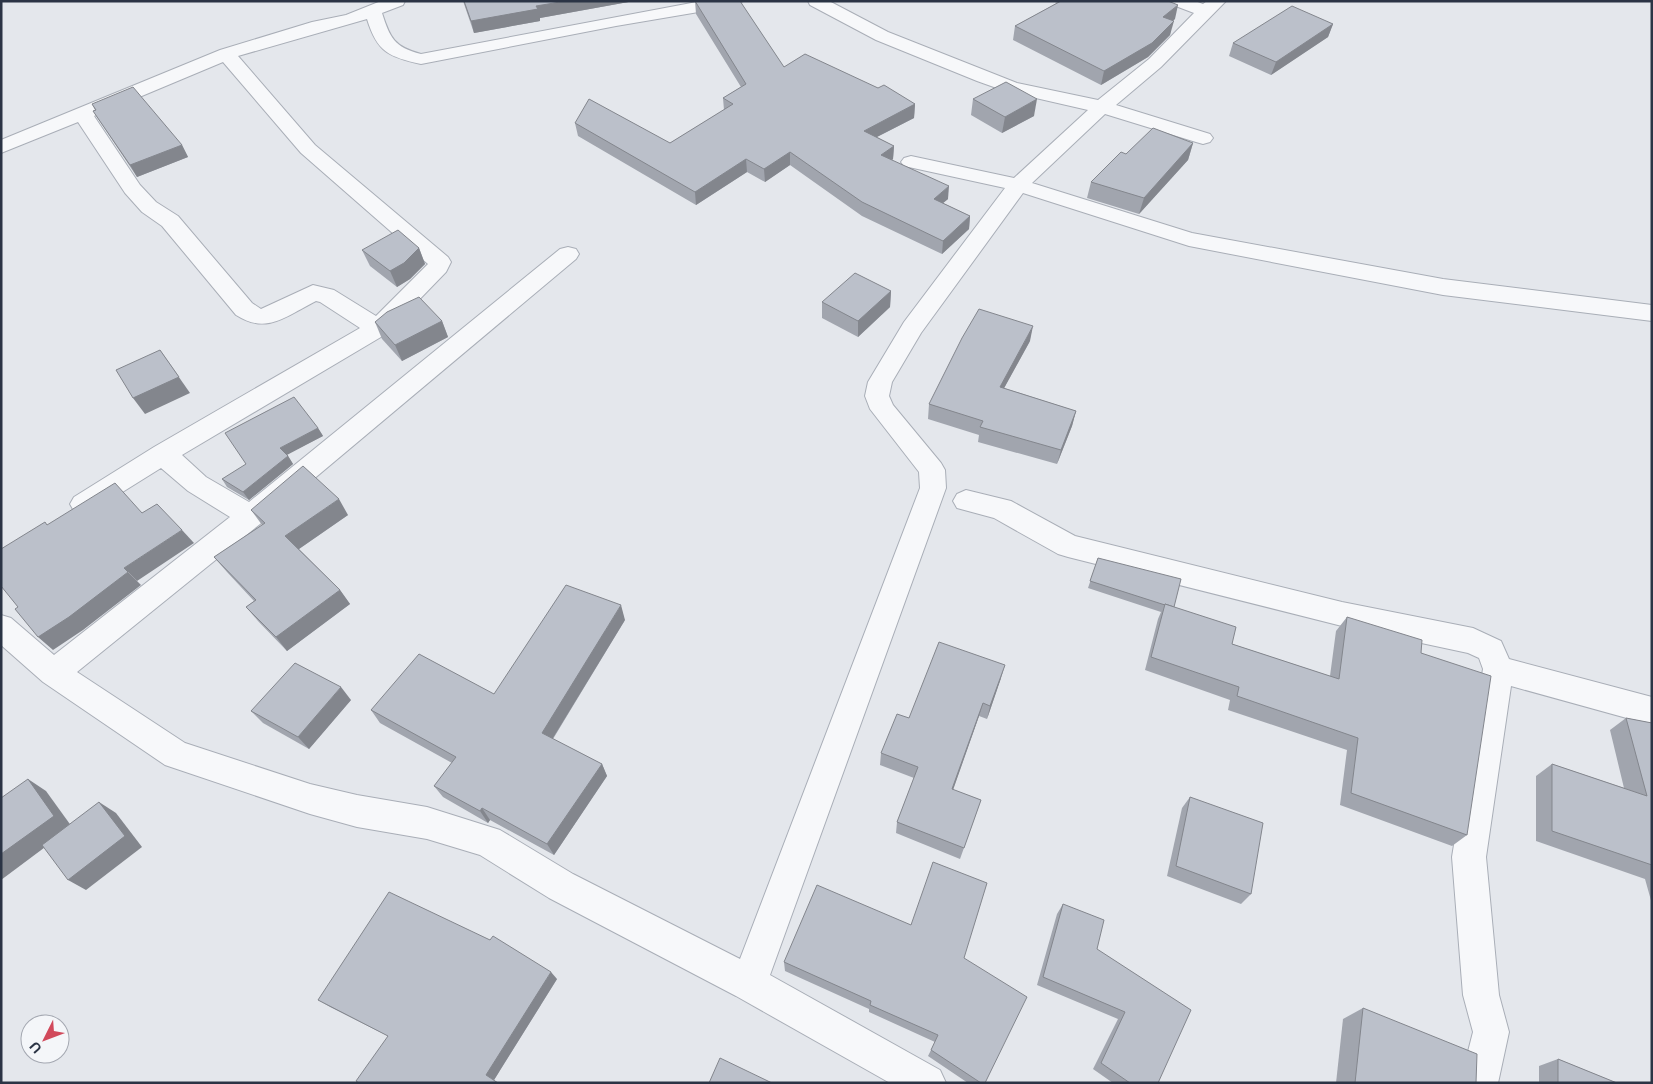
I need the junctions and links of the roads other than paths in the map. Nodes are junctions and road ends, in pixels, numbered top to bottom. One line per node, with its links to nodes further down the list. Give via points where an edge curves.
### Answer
1 (397, 1): 6 (street)
2 (734, 1): 6 (street, via 421,59 402,55 381,38)
3 (816, 1): 8 (street, via 882,36 984,77 1012,87)
4 (1179, 1): 5 (street)
5 (1212, 6): 8 (street, via 1155,63)
6 (373, 10): 7 (street)
7 (226, 54): 9 (street); 16 (street, via 308,148 440,262)
8 (1102, 107): 10 (street); 13 (street)
9 (84, 114): 11 (street); 16 (street, via 132,189 149,207 170,221 244,309 264,317 313,293 326,295)
10 (1203, 138)
11 (1, 147)
12 (911, 162): 13 (street)
13 (1018, 185): 15 (street, via 1190,239 1443,287); 25 (street, via 912,328 880,382 878,396 882,409 932,470 933,488)
14 (568, 254): 20 (street)
15 (1652, 313)
16 (378, 328): 17 (street)
17 (163, 454): 19 (street); 20 (street, via 197,484)
18 (966, 501): 22 (street, via 1001,509 1068,546 1342,614 1472,640 1491,650)
19 (66, 514)
20 (250, 516): 23 (street)
21 (1, 627): 23 (street)
22 (1498, 669): 24 (street); 27 (street, via 1469,857 1476,960 1491,1032)
23 (54, 673): 25 (street, via 176,755 310,799 427,823 488,841 561,886)
24 (1652, 710)
25 (749, 983): 26 (street)
26 (927, 1083)
27 (1479, 1083)

